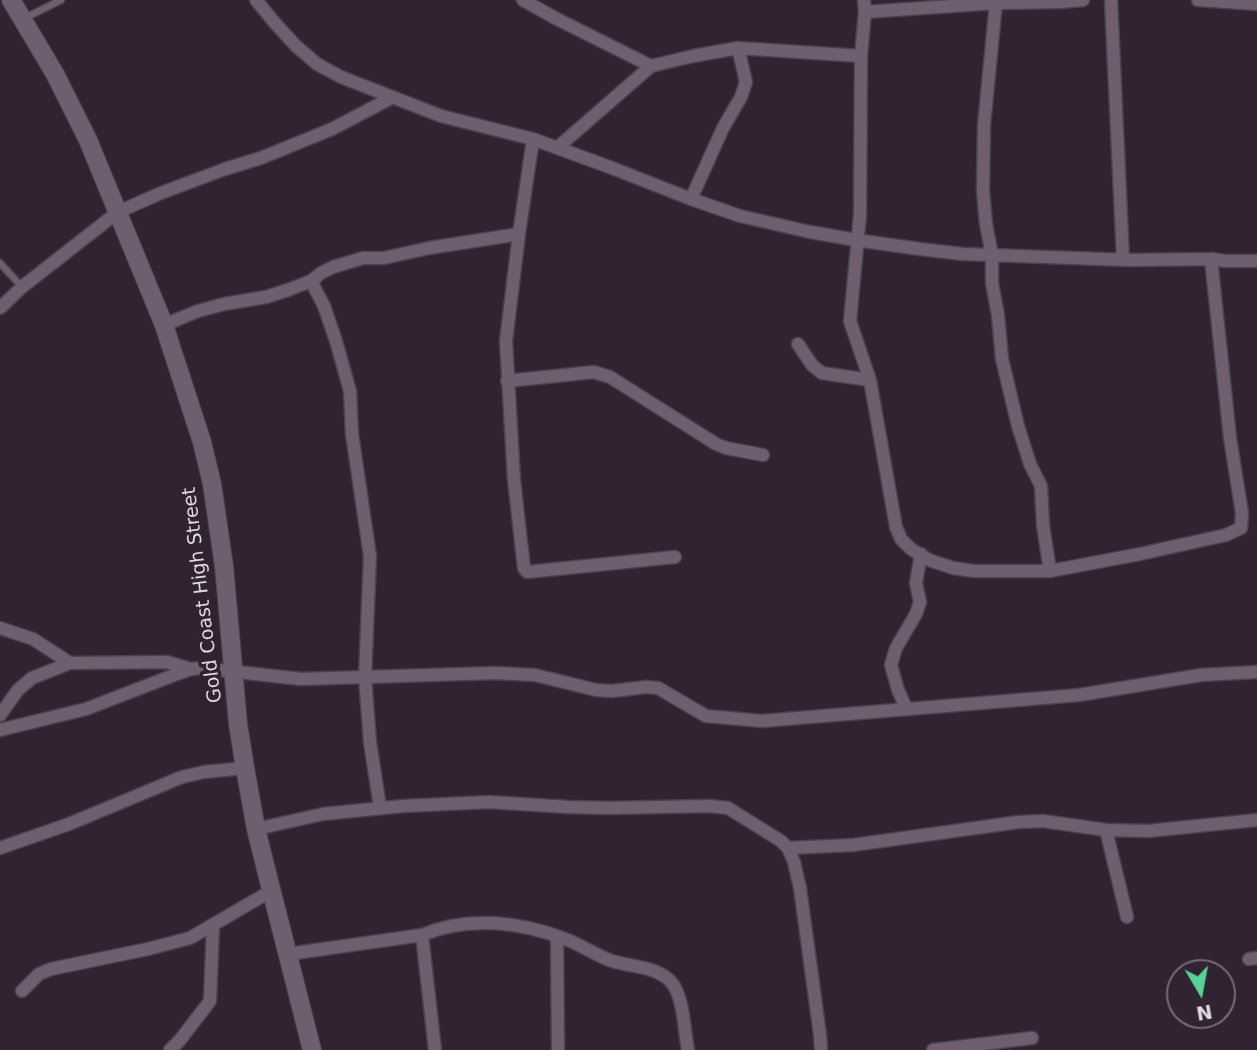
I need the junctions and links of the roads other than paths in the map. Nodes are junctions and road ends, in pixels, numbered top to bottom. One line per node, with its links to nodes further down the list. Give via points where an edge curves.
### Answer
1 (11, 0): 11 (street, Gold Coast High Street)
2 (61, 0): 11 (lane)
3 (256, 0): 15 (street, via 317,64)
4 (523, 0): 14 (street)
5 (1083, 0): 8 (street)
6 (1111, 0): 23 (street)
7 (1198, 0): 9 (street)
8 (996, 3): 10 (street); 22 (street, via 984,125 986,224)
9 (1257, 5)
10 (864, 6): 13 (street)
11 (23, 19): 19 (street, Gold Coast High Street, via 88,140)
12 (738, 48): 13 (street); 14 (street); 18 (street, via 746,82)
13 (861, 55): 21 (street)
14 (651, 66): 17 (street)
15 (393, 97): 16 (street, via 441,116); 19 (street, via 332,129)
16 (533, 139): 17 (street); 20 (street)
17 (557, 148): 18 (street)
18 (691, 199): 21 (street, via 740,216)
19 (118, 212): 28 (street); 30 (street, Gold Coast High Street)
20 (519, 234): 27 (street, via 363,258); 33 (street, via 506,330)
21 (856, 240): 22 (street); 32 (street, via 850,321)
22 (992, 255): 23 (street); 37 (street, via 1002,359 1018,426 1041,486)
23 (1123, 259): 24 (street)
24 (1211, 259): 25 (street); 37 (street, via 1241,528 1226,535)
25 (1257, 261)
26 (0, 263): 28 (lane)
27 (311, 281): 30 (street, via 266,297 198,311); 43 (street, via 324,306 350,391 370,556)
28 (22, 287): 29 (street)
29 (0, 308)
30 (164, 325): 41 (street, Gold Coast High Street, via 212,484)
31 (798, 344): 32 (street, via 822,373)
32 (870, 380): 35 (street, via 896,527 901,539)
33 (508, 381): 34 (street, via 594,372 610,377 716,444); 36 (street, via 514,480 527,572)
34 (763, 455)
35 (921, 555): 37 (street, via 974,571); 44 (street, via 916,583 920,602 891,665)
36 (675, 557)
37 (1050, 571)
38 (0, 628): 39 (street, via 33,639)
39 (69, 663): 40 (street, via 167,662); 45 (street, via 32,678)
40 (191, 669): 41 (street); 46 (street, via 86,709)
41 (233, 672): 43 (street, via 301,679); 47 (street, Gold Coast High Street)
42 (1257, 672): 44 (street, via 1201,675 1079,695)
43 (365, 677): 44 (street, via 495,673 535,676 596,690 658,688 706,716 749,721); 48 (street)
44 (906, 708)
45 (0, 715)
46 (0, 730)
47 (245, 768): 50 (street, Gold Coast High Street); 52 (street, via 182,777)
48 (380, 807): 50 (street); 53 (street, via 489,802 608,808 721,806)
49 (1257, 820): 51 (street, via 1147,831)
50 (257, 829): 54 (street, Gold Coast High Street)
51 (1106, 830): 53 (street, via 1019,822 853,845); 55 (street)
52 (0, 848)
53 (789, 848): 67 (street, via 800,888)
54 (271, 891): 56 (street); 59 (street, Gold Coast High Street)
55 (1127, 917)
56 (213, 926): 60 (street, via 190,938 39,974); 62 (street, via 210,1001)
57 (422, 935): 58 (street, via 440,927 480,922 515,925); 59 (street); 64 (street)
58 (557, 937): 65 (street); 66 (street, via 612,961 663,975 679,999)
59 (288, 954): 63 (street, Gold Coast High Street)
60 (22, 991)
61 (1032, 1038): 68 (street)
62 (170, 1050)
63 (312, 1050)
64 (435, 1050)
65 (558, 1050)
66 (688, 1050)
67 (821, 1050)
68 (933, 1050)

